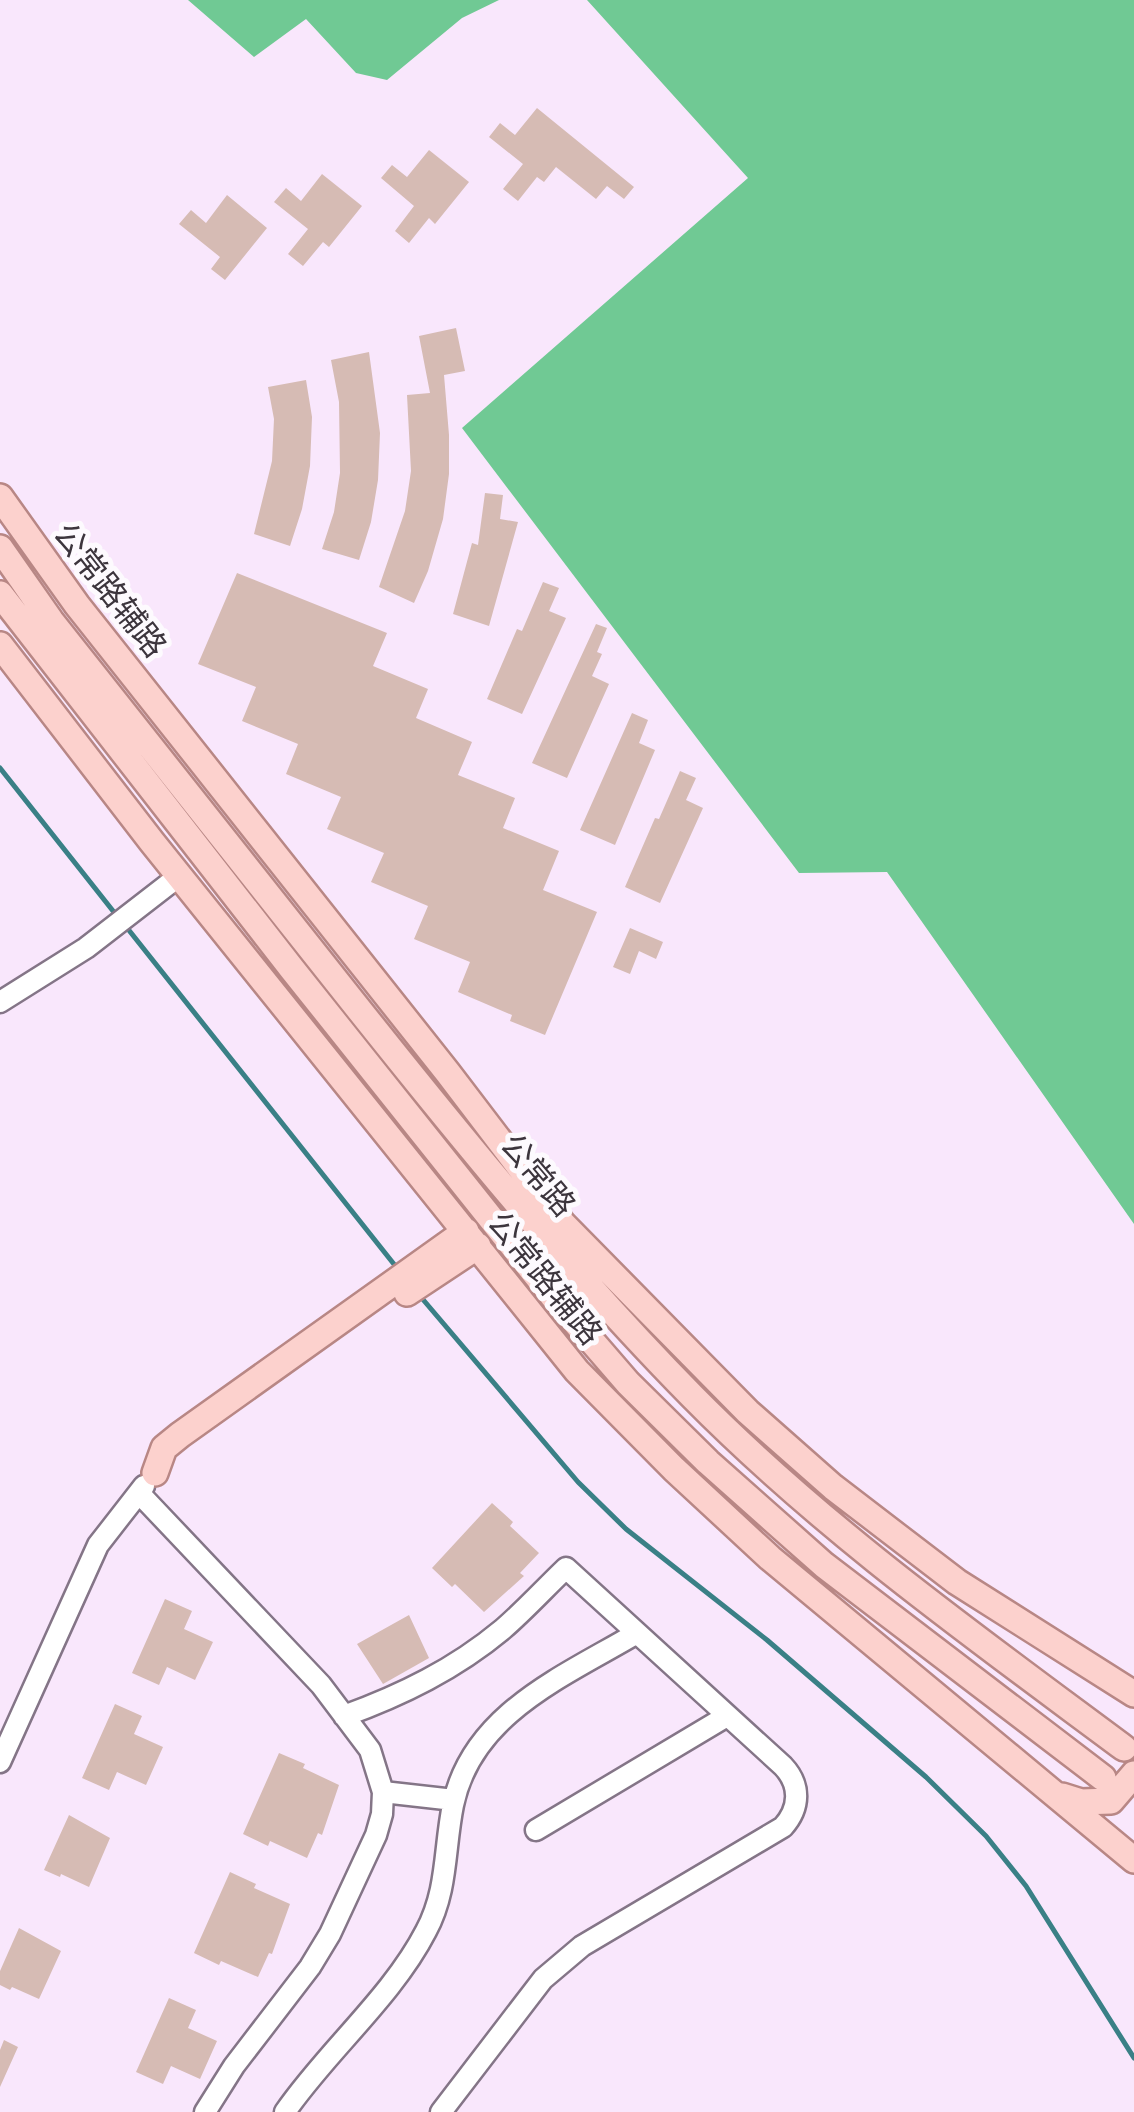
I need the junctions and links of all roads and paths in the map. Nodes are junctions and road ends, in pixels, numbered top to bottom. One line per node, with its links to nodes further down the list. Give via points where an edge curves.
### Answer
1 (0, 497): 3 (main road, 公常路辅路)
2 (0, 548): 5 (main road, 公常路)
3 (77, 604): 5 (main road); 12 (main road, 公常路辅路)
4 (3, 606): 9 (main road, 公常路)
5 (51, 621): 11 (main road, 公常路)
6 (0, 646): 7 (main road, 公常路辅路)
7 (179, 876): 8 (street); 10 (main road, 公常路辅路)
8 (0, 1002)
9 (391, 1092): 10 (main road); 22 (main road, 公常路, via 552,1295 708,1462 871,1603)
10 (425, 1179): 13 (main road, 公常路辅路)
11 (501, 1182): 12 (main road); 19 (main road, 公常路, via 594,1293 800,1498)
12 (563, 1224): 16 (main road, 公常路辅路, via 748,1412 833,1487 957,1582)
13 (472, 1238): 14 (main road, via 180,1435 164,1448); 23 (main road, 公常路辅路, via 577,1370 674,1469 770,1558)
14 (147, 1483): 17 (street); 20 (street, via 98,1546)
15 (637, 1633): 17 (street, via 566,1568 454,1665); 18 (street); 25 (street, via 495,1724 470,1759)
16 (1134, 1696)
17 (344, 1716): 24 (street, via 370,1750)
18 (728, 1716): 26 (street); 30 (street, via 794,1781 797,1798 788,1821 568,1956)
19 (1124, 1748)
20 (0, 1762)
21 (1134, 1774): 23 (main road, via 1117,1797 1103,1803)
22 (1103, 1778)
23 (1053, 1791): 27 (main road, 公常路辅路)
24 (383, 1792): 25 (street); 28 (street, via 376,1835 330,1934)
25 (454, 1800): 29 (street, via 444,1882 427,1929)
26 (536, 1830)
27 (1134, 1860)
28 (204, 2112)
29 (285, 2112)
30 (440, 2112)

